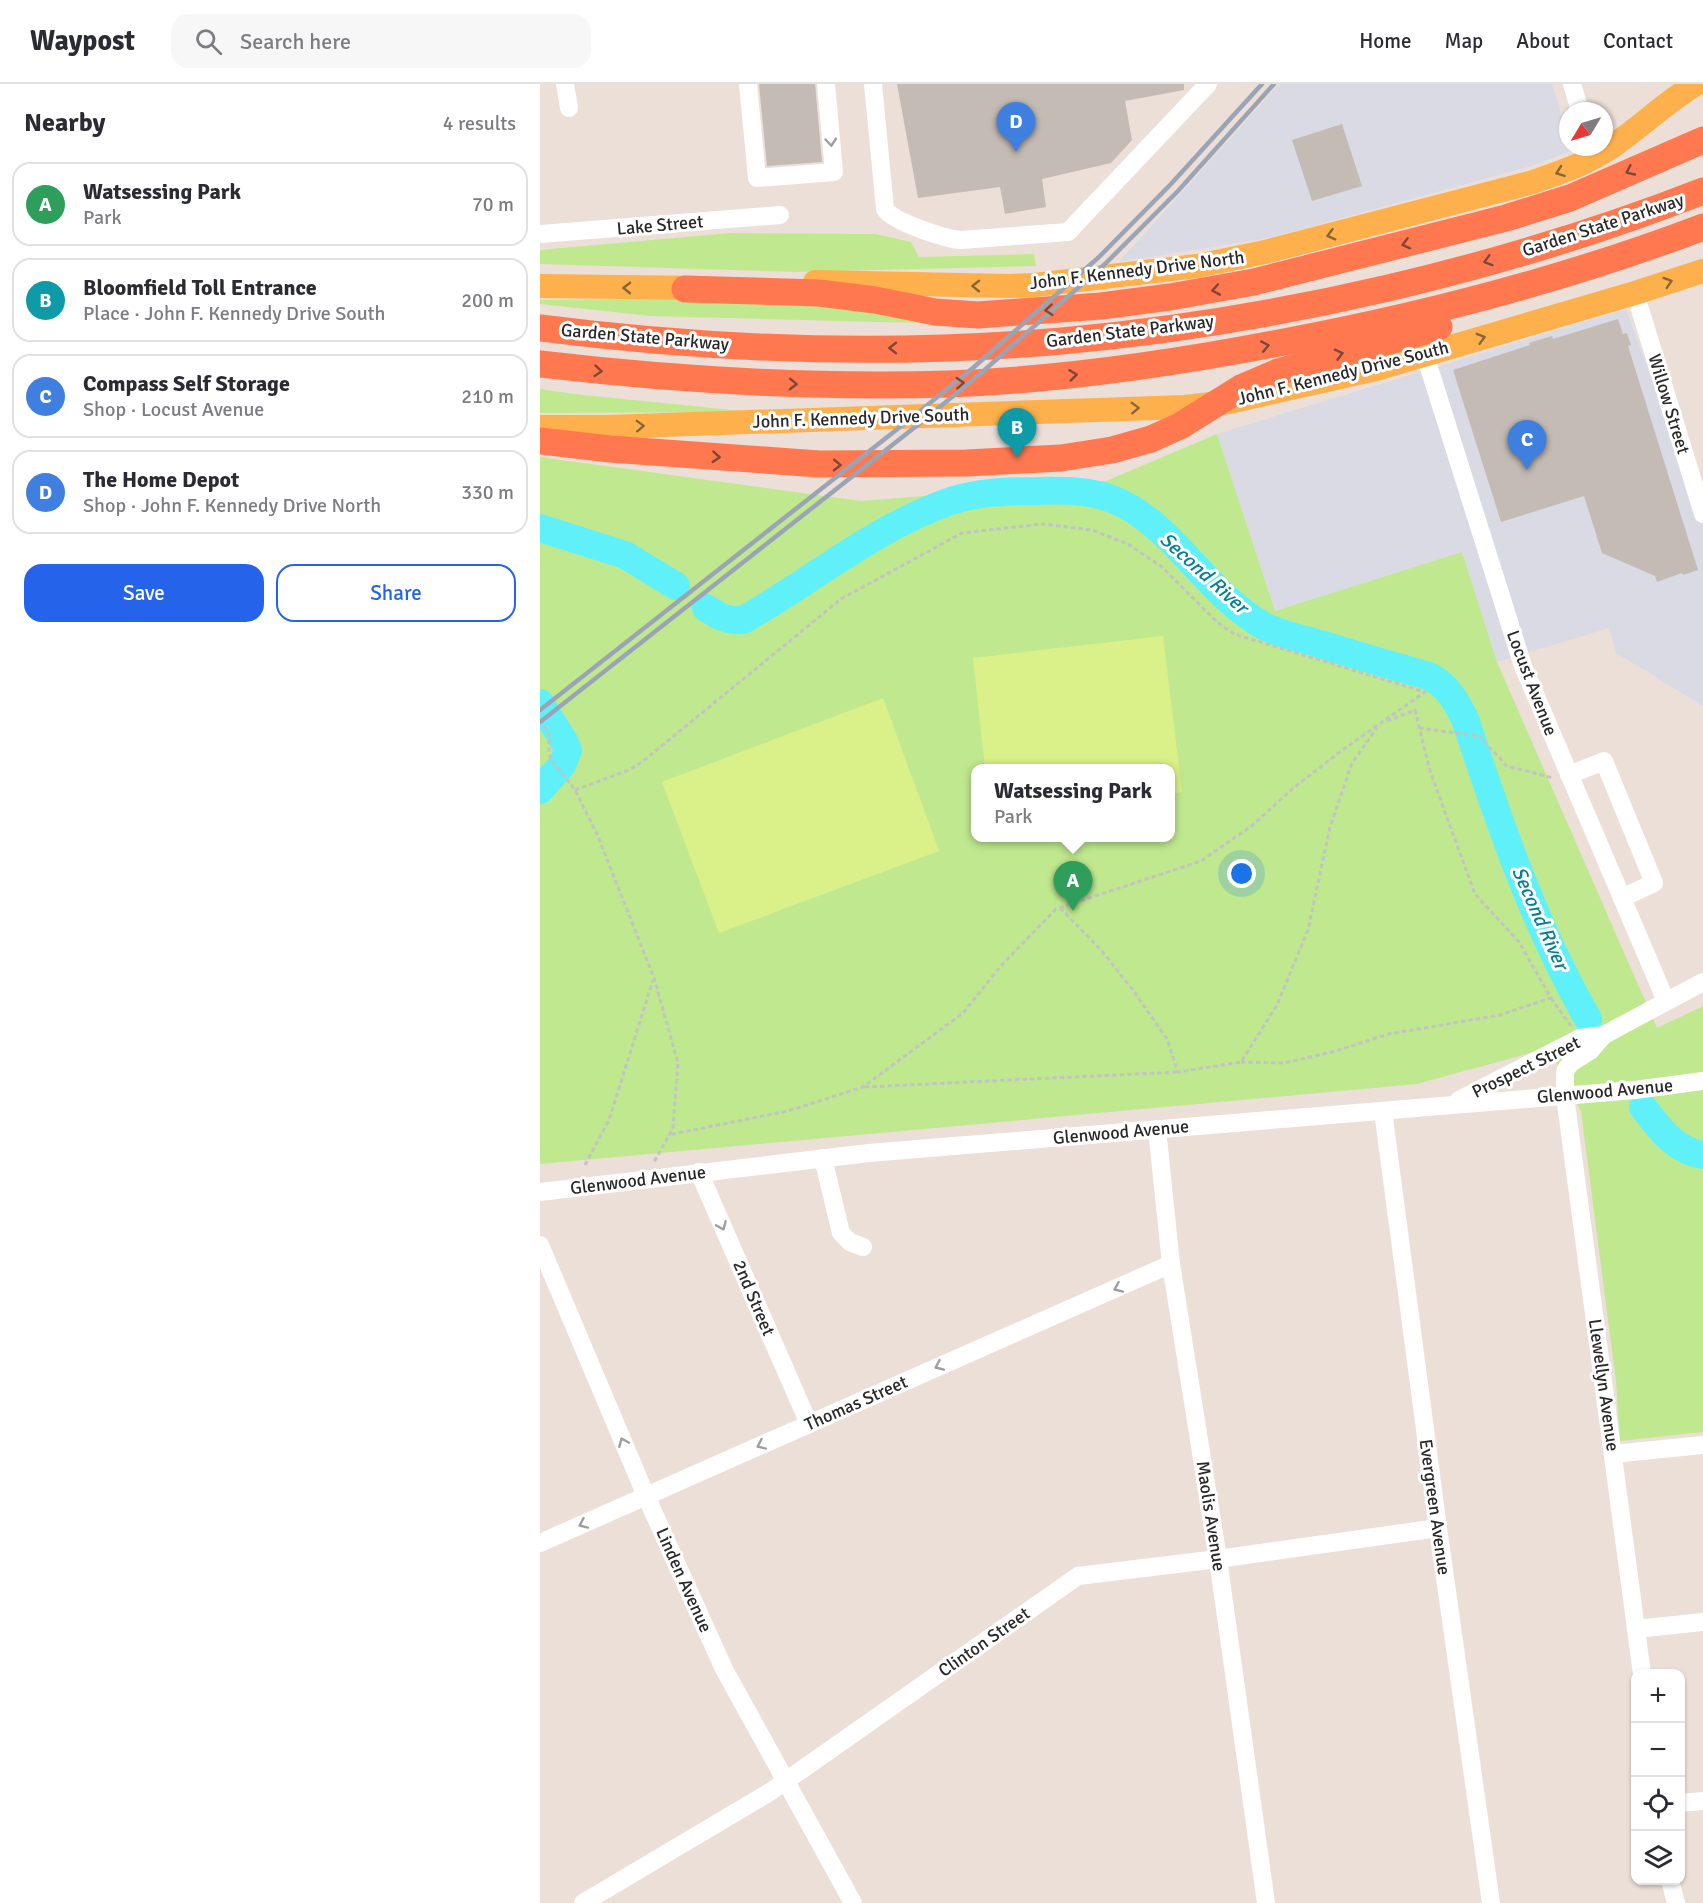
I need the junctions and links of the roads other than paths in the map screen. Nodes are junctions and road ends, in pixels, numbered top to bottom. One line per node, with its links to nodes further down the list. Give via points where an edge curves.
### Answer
1 (565, 84): 9 (street)
2 (748, 84): 3 (street, one-way to 2, via 834,172 757,178)
3 (826, 84)
4 (873, 84): 5 (street, via 885,209 892,217 961,240 1068,232)
5 (1208, 84)
6 (1572, 84): 8 (street)
7 (1696, 84): 10 (main road, John F. Kennedy Drive North)
8 (1577, 102)
9 (569, 108)
10 (1613, 140)
11 (1703, 140): 20 (highway, one-way to 20, via 1570,198 1485,224 1233,287 1170,297 998,315 949,314 819,293)
12 (1589, 156): 20 (main road, John F. Kennedy Drive North, one-way to 20, via 1568,170 1533,182 1197,266 1035,285 819,282)
13 (1703, 191): 22 (highway, Garden State Parkway, one-way to 22, via 1558,241 1393,286 1216,321 1062,341 826,348 626,338)
14 (780, 215): 16 (street, Lake Street)
15 (1703, 227): 17 (highway, Garden State Parkway)
16 (540, 234)
17 (1672, 239): 24 (highway, Garden State Parkway, one-way to 17, via 698,380 812,384 905,385 1069,375 1179,361 1345,330 1511,290); 26 (highway, one-way to 17, via 778,462 859,465 967,463 1104,452 1167,433 1264,378 1304,363 1514,306)
18 (1703, 271): 21 (main road, John F. Kennedy Drive South, one-way to 18)
19 (540, 286): 20 (main road, John F. Kennedy Drive North, one-way to 19)
20 (685, 289)
21 (1635, 293): 23 (main road, John F. Kennedy Drive South, one-way to 21); 27 (street, Willow Street)
22 (540, 327)
23 (1425, 355): 25 (main road, John F. Kennedy Drive South, one-way to 23, via 1215,404 1349,376); 28 (street, Locust Avenue, via 1518,651)
24 (540, 364)
25 (540, 427)
26 (540, 441)
27 (1703, 514)
28 (1571, 779): 29 (street, Locust Avenue); 29 (street, via 1604,761 1654,883)
29 (1622, 898): 31 (street, Locust Avenue)
30 (1703, 982): 31 (street, Prospect Street)
31 (1666, 1001): 32 (street, Prospect Street)
32 (1604, 1035): 34 (street, Prospect Street, via 1566,1069); 35 (street, Prospect Street, via 1580,1038)
33 (1703, 1081): 34 (street, Glenwood Avenue)
34 (1564, 1096): 35 (street, Glenwood Avenue); 46 (street, Llewellyn Avenue)
35 (1449, 1105): 36 (street, Glenwood Avenue)
36 (1383, 1111): 37 (street, Glenwood Avenue); 48 (street, Evergreen Avenue)
37 (1157, 1129): 38 (street, Glenwood Avenue); 43 (street, Maolis Avenue)
38 (823, 1158): 39 (street, Glenwood Avenue); 42 (street, via 841,1233)
39 (699, 1172): 40 (street, Glenwood Avenue); 44 (street, 2nd Street, one-way to 44)
40 (540, 1192)
41 (540, 1245): 47 (street, Linden Avenue, one-way to 41)
42 (863, 1247)
43 (1172, 1264): 44 (street, Thomas Street, one-way to 44); 50 (street, Maolis Avenue)
44 (808, 1424): 47 (street, Thomas Street, one-way to 47)
45 (1703, 1445): 46 (street)
46 (1613, 1454): 52 (street, Llewellyn Avenue)
47 (646, 1496): 49 (street, Thomas Street, one-way to 49); 54 (street, Linden Avenue, via 724,1669)
48 (1438, 1528): 50 (street, Clinton Street); 61 (street, Evergreen Avenue)
49 (540, 1543)
50 (1218, 1559): 54 (street, Clinton Street, via 1078,1576); 60 (street, Maolis Avenue)
51 (1703, 1623): 52 (street)
52 (1636, 1629): 53 (street, Llewellyn Avenue)
53 (1641, 1669)
54 (786, 1781): 58 (street, Clinton Street); 59 (street, Linden Avenue)
55 (1703, 1801): 56 (street)
56 (1685, 1803)
57 (1672, 1885): 62 (street)
58 (583, 1903)
59 (853, 1903)
60 (1266, 1903)
61 (1491, 1903)
62 (1676, 1903)

